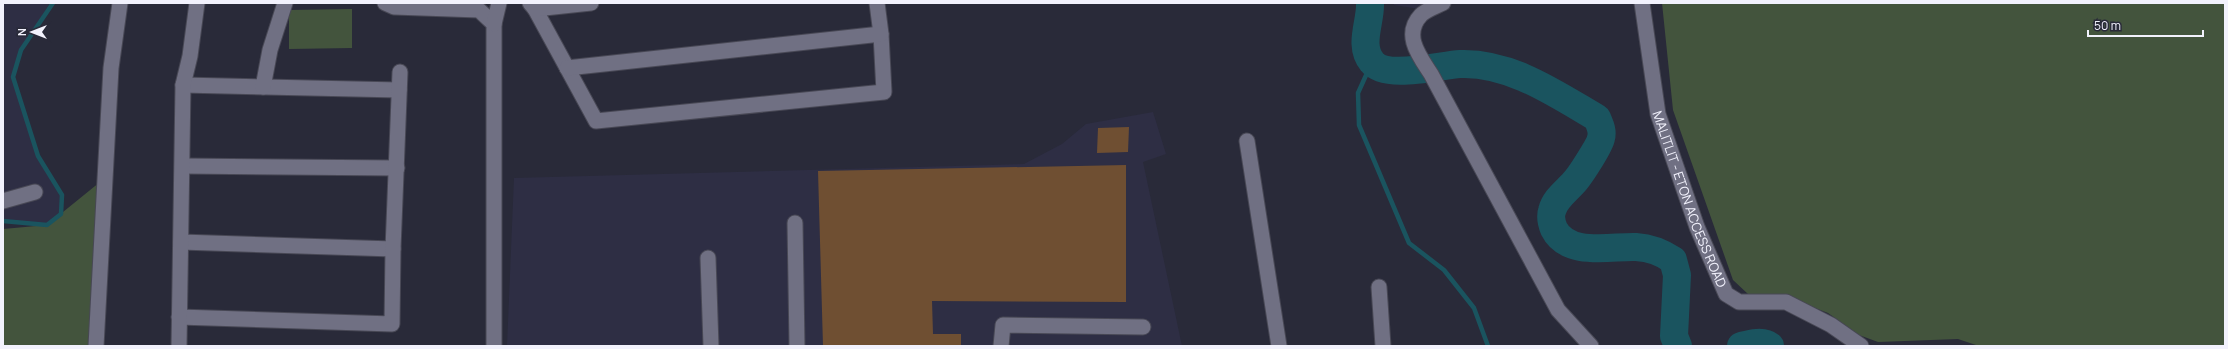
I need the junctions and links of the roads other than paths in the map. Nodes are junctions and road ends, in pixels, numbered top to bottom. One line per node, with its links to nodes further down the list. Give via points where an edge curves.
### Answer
1 (120, 3): 31 (street, via 111,68)
2 (197, 3): 16 (street, via 190,56)
3 (285, 3): 17 (street, via 270,50)
4 (385, 3): 10 (street, via 394,7)
5 (499, 3): 12 (street)
6 (591, 3): 11 (street)
7 (877, 3): 13 (street)
8 (1443, 3): 39 (street, via 1421,14 1416,24 1413,45 1432,74 1558,310)
9 (1642, 3): 40 (street, MALITLIT - ETON ACCESS ROAD, via 1658,114 1696,227 1726,294 1739,302 1786,302 1831,325)
10 (479, 6): 12 (street)
11 (532, 6): 14 (street)
12 (494, 24): 33 (street)
13 (881, 34): 14 (street); 14 (street, via 884,92 596,121)
14 (567, 68)
15 (400, 72): 18 (street)
16 (183, 85): 17 (street); 20 (street)
17 (263, 87): 18 (street)
18 (399, 90): 21 (street)
19 (1247, 141): 37 (street)
20 (183, 166): 21 (street); 25 (street)
21 (397, 168): 26 (street)
22 (36, 192): 23 (street)
23 (3, 201)
24 (795, 223): 35 (street)
25 (181, 242): 26 (street); 29 (street)
26 (393, 249): 29 (street, via 392,324)
27 (708, 258): 34 (street)
28 (1379, 287): 38 (street)
29 (179, 317): 32 (street)
30 (1143, 327): 36 (street, via 1003,325)
31 (96, 346)
32 (180, 346)
33 (494, 346)
34 (711, 346)
35 (797, 346)
36 (1001, 346)
37 (1279, 346)
38 (1383, 346)
39 (1591, 346)
40 (1861, 346)

